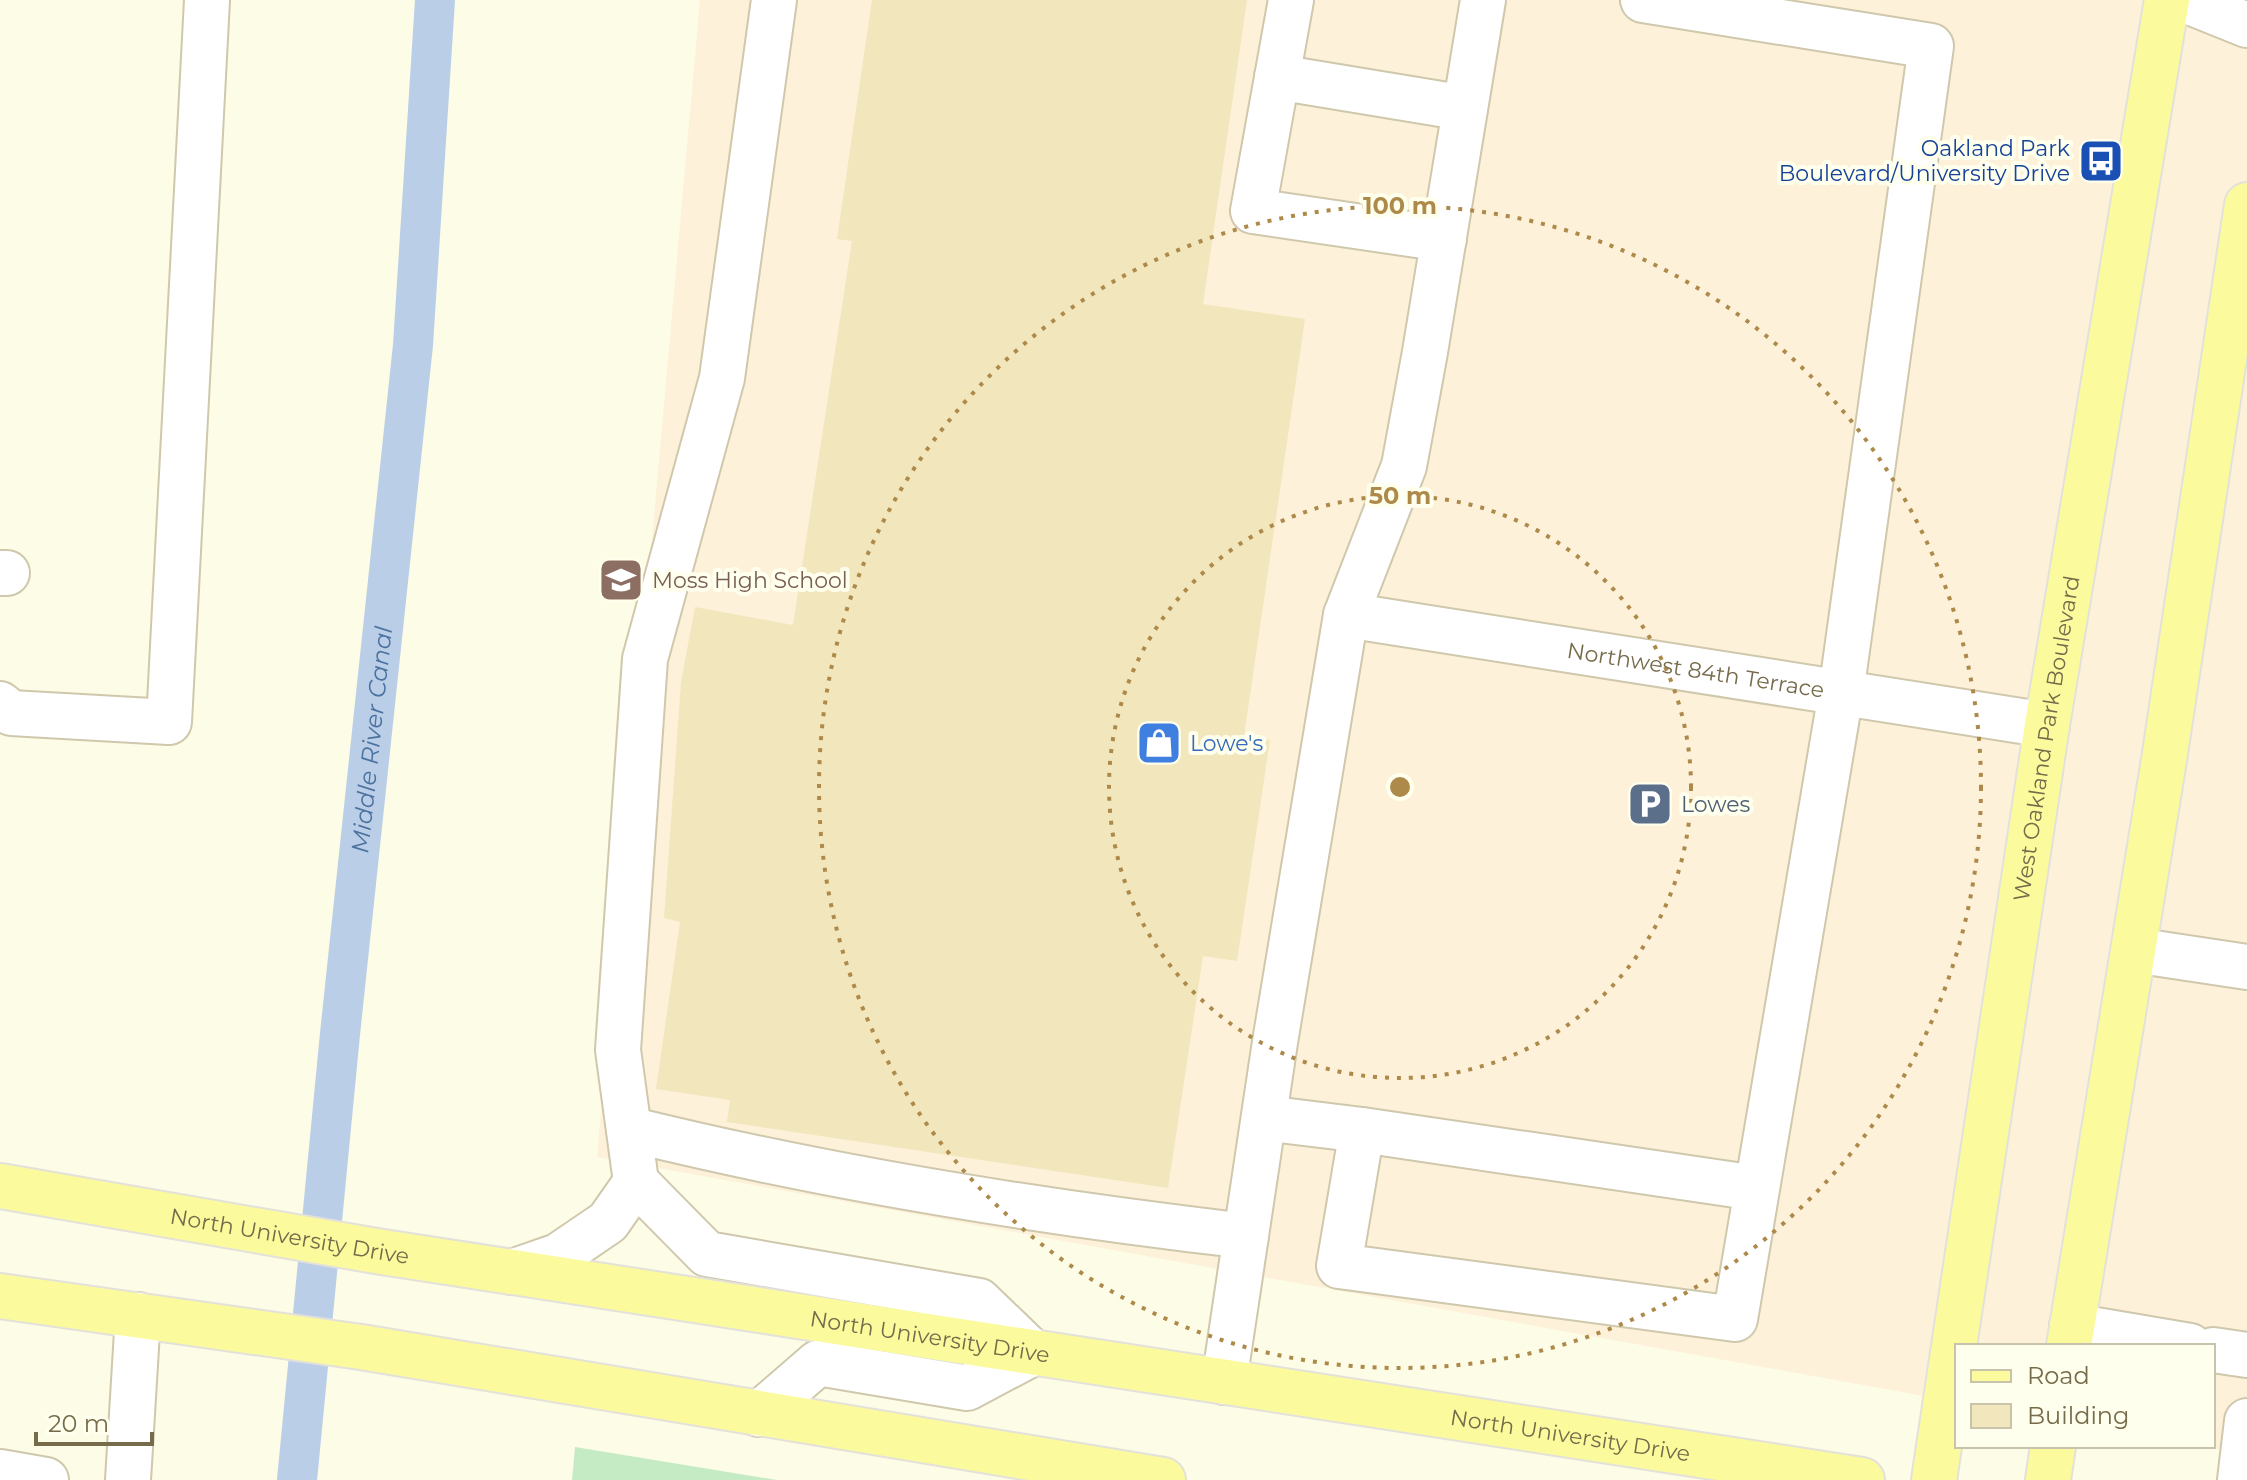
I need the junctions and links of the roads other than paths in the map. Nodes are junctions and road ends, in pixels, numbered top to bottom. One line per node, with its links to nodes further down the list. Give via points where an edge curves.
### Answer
1 (207, 0): 15 (street, via 169,722 11,713)
2 (774, 0): 20 (street, via 722,378 645,659 618,1050)
3 (1291, 0): 9 (street)
4 (1483, 0): 10 (street)
5 (1643, 0): 14 (street, via 1931,46)
6 (2167, 0): 16 (main road, West Oakland Park Boulevard)
7 (2185, 0): 8 (street)
8 (2247, 25)
9 (1277, 77): 10 (street); 12 (street, via 1253,211)
10 (1465, 108): 12 (street)
11 (2247, 205): 17 (main road)
12 (1444, 239): 13 (street, via 1404,466)
13 (1346, 615): 14 (street, Northwest 84th Terrace); 19 (street)
14 (1841, 693): 16 (street, Northwest 84th Terrace); 24 (street)
15 (0, 704)
16 (2047, 725): 43 (main road, West Oakland Park Boulevard)
17 (2134, 950): 18 (street); 29 (main road)
18 (2247, 967)
19 (1264, 1118): 21 (street); 25 (street)
20 (629, 1129): 22 (street); 25 (street, via 886,1183)
21 (1362, 1130): 24 (street); 24 (street, via 1339,1266 1735,1319)
22 (636, 1182): 26 (street, via 608,1222 558,1256); 32 (street, via 707,1254 979,1301)
23 (0, 1186): 26 (main road, North University Drive)
24 (1756, 1188)
25 (1246, 1236): 34 (street)
26 (512, 1272): 32 (main road, North University Drive)
27 (0, 1296): 28 (main road)
28 (138, 1315): 35 (main road); 40 (street)
29 (2070, 1336): 30 (street)
30 (2166, 1344)
31 (2215, 1350): 33 (street)
32 (1033, 1353): 34 (main road, North University Drive); 35 (street, via 967,1388 818,1363)
33 (2247, 1355)
34 (1224, 1382): 42 (main road, North University Drive)
35 (759, 1414): 41 (main road)
36 (2247, 1421): 45 (street)
37 (2053, 1448): 44 (main road)
38 (0, 1472): 39 (street)
39 (46, 1480)
40 (128, 1480)
41 (1163, 1480)
42 (1862, 1480)
43 (1934, 1480)
44 (2048, 1480)
45 (2240, 1480)

